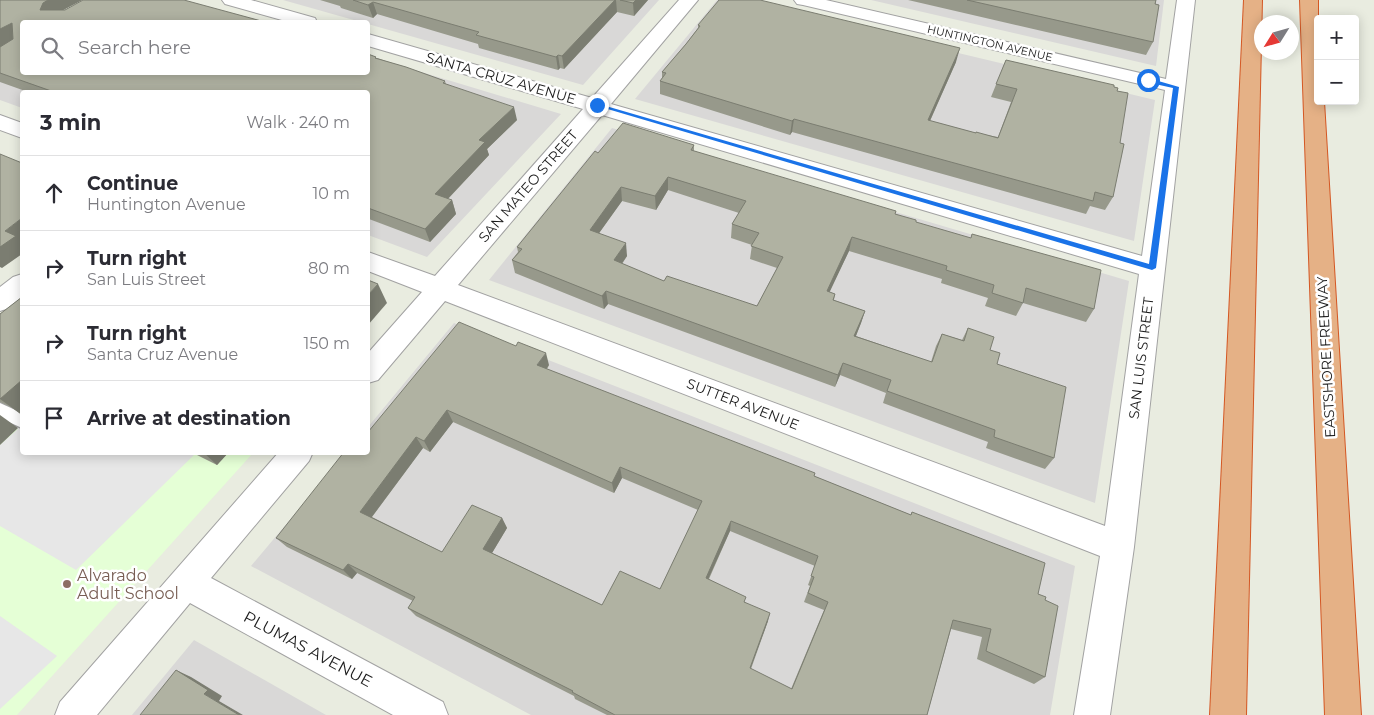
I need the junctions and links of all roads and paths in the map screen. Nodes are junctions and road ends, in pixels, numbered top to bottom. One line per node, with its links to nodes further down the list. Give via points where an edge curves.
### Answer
1 (231, 0): 7 (street)
2 (689, 0): 10 (street, SAN MATEO STREET)
3 (803, 0): 9 (street, HUNTINGTON AVENUE)
4 (1186, 0): 9 (street, SAN LUIS STREET)
5 (1253, 0): 27 (highway)
6 (1308, 0): 28 (highway, EASTSHORE FREEWAY)
7 (301, 20)
8 (370, 41): 10 (street, SANTA CRUZ AVENUE)
9 (1176, 87): 14 (street, SAN LUIS STREET)
10 (597, 105): 14 (street, SANTA CRUZ AVENUE); 16 (street, SAN MATEO STREET)
11 (0, 122): 12 (street)
12 (20, 130)
13 (370, 262): 16 (street, SUTTER AVENUE)
14 (1152, 268): 22 (street, SAN LUIS STREET)
15 (20, 286): 17 (street)
16 (440, 289): 18 (street, SAN MATEO STREET); 22 (street, SUTTER AVENUE)
17 (0, 301)
18 (370, 370)
19 (0, 410): 20 (lane)
20 (20, 420)
21 (295, 455): 23 (street)
22 (1118, 547): 26 (street, SAN LUIS STREET)
23 (186, 583): 24 (street); 25 (street, PLUMAS AVENUE)
24 (73, 715)
25 (430, 715)
26 (1092, 715)
27 (1228, 715)
28 (1343, 715)

